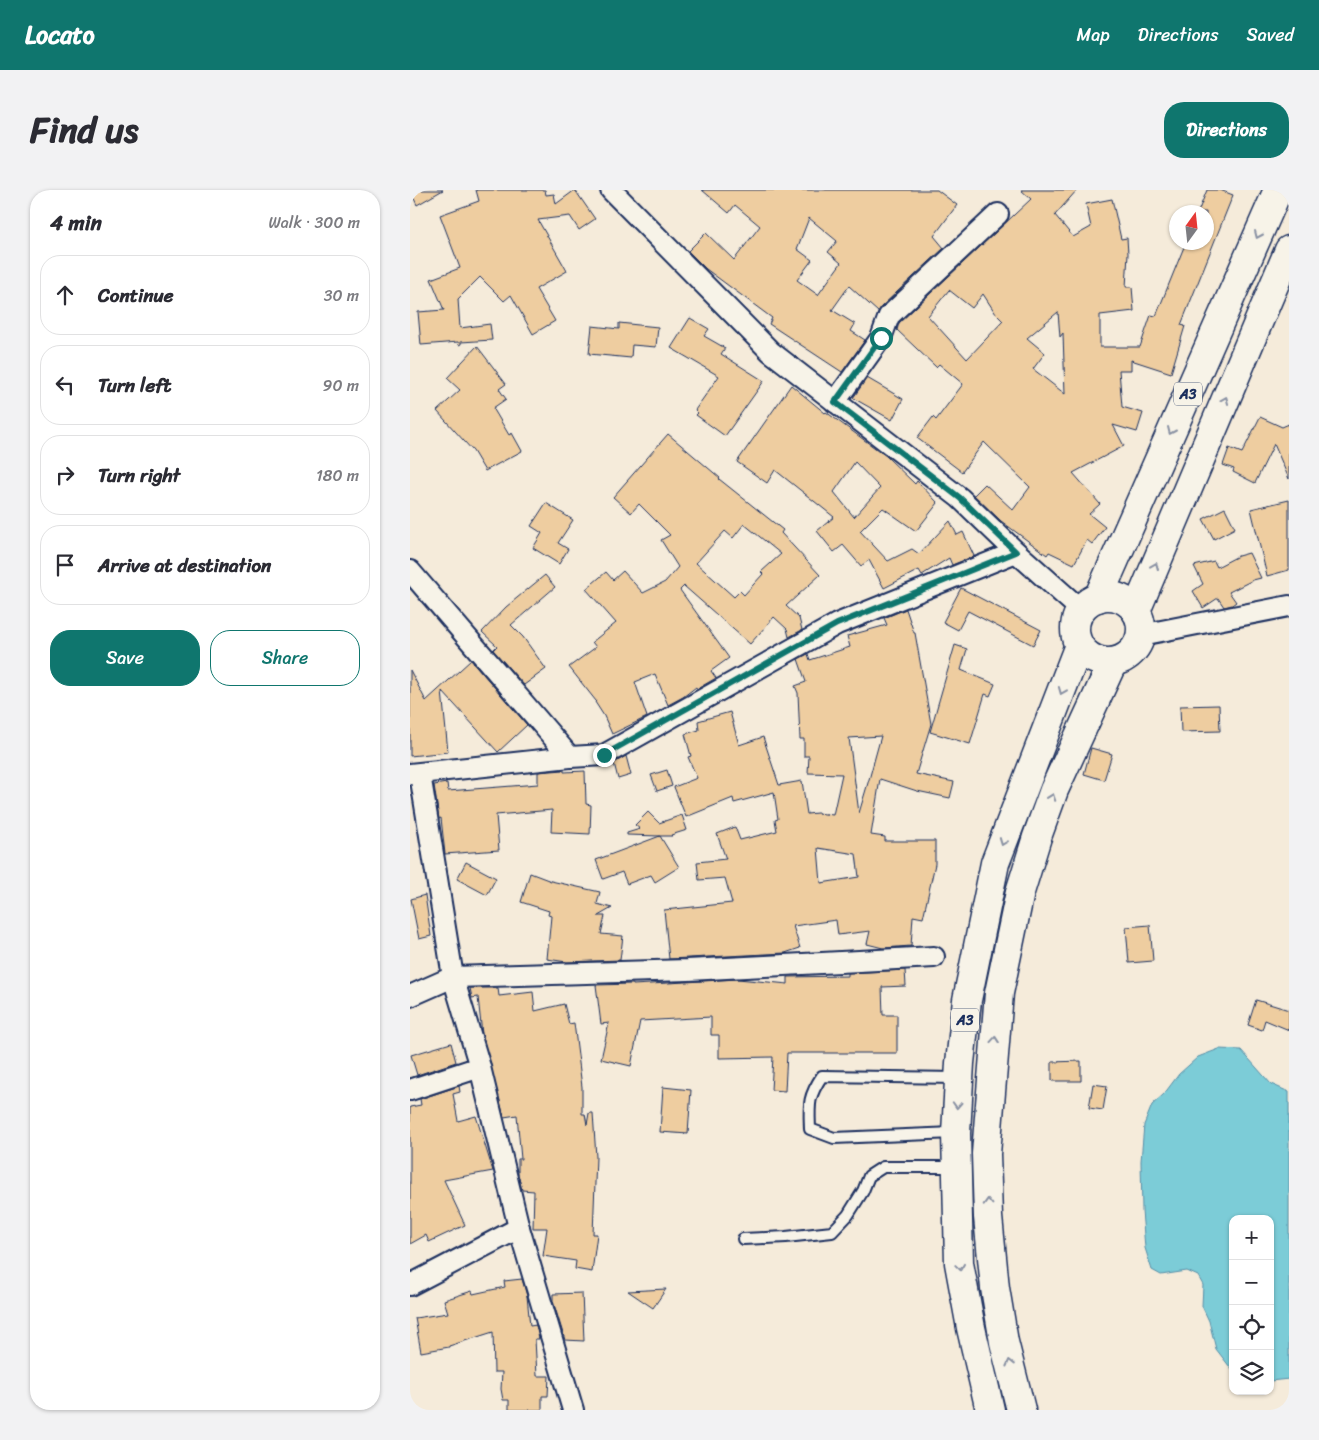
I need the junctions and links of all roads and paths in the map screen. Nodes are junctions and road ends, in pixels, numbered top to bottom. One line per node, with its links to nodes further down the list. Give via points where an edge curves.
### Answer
1 (611, 190): 5 (street, via 770,352)
2 (1278, 190): 8 (highway, A3, one-way to 8)
3 (998, 214): 5 (street, via 889,316 881,338)
4 (1289, 250): 10 (highway, A3, one-way to 4)
5 (835, 402): 6 (street, via 960,498)
6 (1016, 552): 8 (street); 13 (street, via 837,624 604,755)
7 (410, 571): 13 (street)
8 (1090, 604): 10 (highway, via 1115,597 1123,600); 11 (highway, via 1077,617 1075,631)
9 (1289, 606): 10 (street)
10 (1138, 623): 12 (highway, via 1134,650)
11 (1079, 645): 12 (highway, via 1090,657); 19 (highway, A3, one-way to 19, via 995,863 967,1000)
12 (1113, 662): 28 (highway, A3, one-way to 12, via 1004,1342 988,1217 986,1154 998,993 1020,892 1037,836 1054,790)
13 (570, 756): 14 (street)
14 (415, 774): 16 (street)
15 (934, 957): 16 (street, via 688,970)
16 (453, 977): 17 (street); 18 (street)
17 (410, 996)
18 (480, 1067): 20 (street); 23 (street)
19 (959, 1078): 21 (highway, A3, one-way to 21); 21 (lane, via 822,1076 812,1091 809,1106 810,1129 834,1138)
20 (410, 1090)
21 (956, 1133): 22 (highway, A3)
22 (956, 1167): 24 (lane, via 883,1167 869,1176 848,1215 832,1232); 27 (highway, A3, one-way to 27, via 959,1263)
23 (519, 1228): 25 (street); 26 (street)
24 (743, 1239)
25 (410, 1285)
26 (573, 1410)
27 (990, 1410)
28 (1021, 1410)

